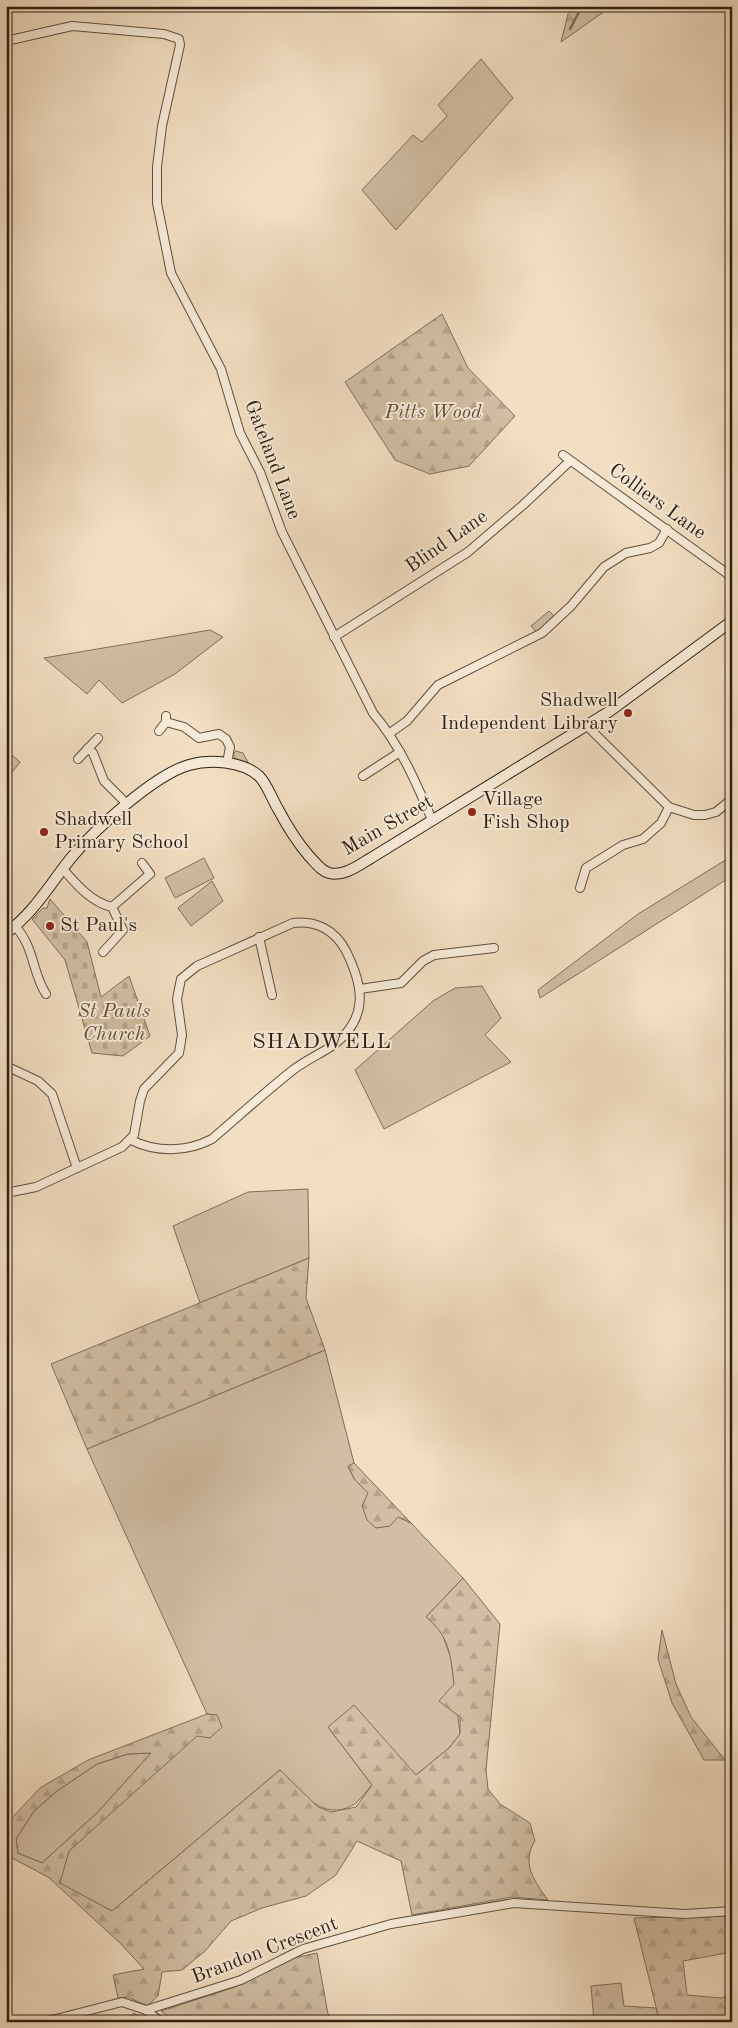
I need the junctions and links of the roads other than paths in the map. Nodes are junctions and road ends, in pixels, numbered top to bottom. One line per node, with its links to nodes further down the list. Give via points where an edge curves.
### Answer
1 (6, 41): 7 (street, Gateland Lane, via 72,26 179,39 157,167 162,239 171,273 212,348 230,392 240,433 260,472 282,532)
2 (563, 455): 3 (street, Colliers Lane)
3 (570, 461): 4 (street, Colliers Lane); 7 (street, Blind Lane, via 468,552)
4 (667, 530): 5 (street, Colliers Lane); 10 (street, via 659,543 626,553 604,566 571,606 542,633 438,685 407,721)
5 (732, 577)
6 (732, 621): 8 (street, Main Street)
7 (334, 637): 10 (street, Gateland Lane, via 373,713)
8 (587, 726): 19 (street); 20 (street, Main Street)
9 (159, 732): 15 (street, via 166,719 199,738 218,734 230,747)
10 (390, 733): 13 (street, Gateland Lane)
11 (98, 738): 12 (street)
12 (88, 748): 14 (street); 18 (street, via 104,781)
13 (400, 752): 16 (street); 20 (street, Gateland Lane)
14 (78, 760)
15 (226, 763): 18 (street, Main Street, via 182,768 157,781); 20 (street, Main Street, via 259,776 295,839 319,867 330,874 352,869)
16 (363, 776)
17 (732, 799): 19 (street, via 716,812 705,815)
18 (127, 804): 22 (street, Main Street, via 78,850)
19 (669, 807): 23 (street, via 661,823 643,839 623,845 586,868)
20 (432, 820)
21 (142, 863): 24 (street, via 150,874)
22 (63, 869): 24 (street, via 81,889 102,905); 25 (street, Main Street)
23 (580, 888)
24 (112, 908): 29 (street, via 123,930)
25 (15, 926): 26 (street, Main Street); 31 (street, via 23,935)
26 (6, 933)
27 (259, 937): 30 (street, via 293,923 318,924 330,930 339,940); 32 (street); 34 (street, via 197,966 181,979 176,999 182,1035 179,1052 141,1094 136,1129)
28 (494, 948): 30 (street, via 434,955 422,961 401,983)
29 (103, 952)
30 (360, 989): 34 (street, via 357,1014 344,1036 292,1071 212,1139 197,1147 181,1150)
31 (46, 994)
32 (272, 995)
33 (6, 1066): 35 (street, via 38,1081 52,1094)
34 (131, 1140): 35 (street)
35 (76, 1168): 36 (street, via 26,1190)
36 (6, 1192)
37 (732, 1911): 38 (street, Brandon Crescent, via 685,1914 514,1903 391,1924 304,1949 241,1980)
38 (146, 2010): 39 (street, via 122,2002); 40 (street)
39 (44, 2022)
40 (161, 2022)

